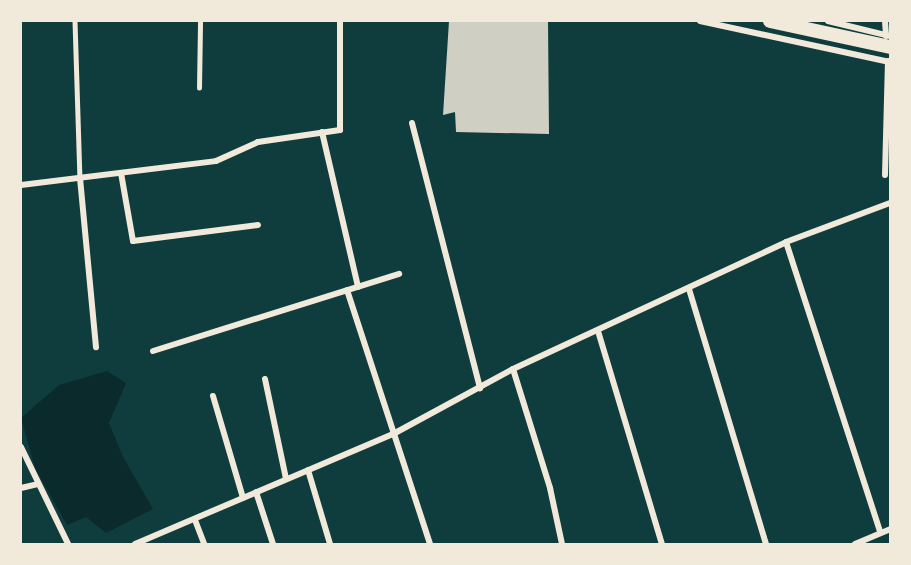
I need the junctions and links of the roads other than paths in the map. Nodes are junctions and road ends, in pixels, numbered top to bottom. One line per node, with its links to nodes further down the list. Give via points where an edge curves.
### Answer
1 (75, 21): 15 (lane)
2 (200, 21): 10 (lane)
3 (340, 21): 12 (street, via 340,129)
4 (700, 21): 9 (street)
5 (770, 21): 9 (main road)
6 (828, 21): 8 (street)
7 (885, 21): 9 (street)
8 (836, 22): 9 (street)
9 (889, 48): 14 (street)
10 (199, 88)
11 (412, 123): 29 (street)
12 (322, 132): 13 (street, via 258,142 216,161); 21 (street)
13 (121, 173): 15 (street); 18 (street, via 135,242)
14 (885, 175)
15 (80, 178): 16 (street); 25 (street)
16 (21, 185)
17 (890, 203): 19 (street)
18 (258, 225)
19 (786, 242): 22 (street); 41 (street)
20 (399, 274): 21 (street)
21 (358, 287): 23 (street)
22 (689, 289): 24 (street); 50 (street)
23 (347, 290): 26 (street); 31 (street)
24 (598, 331): 27 (street); 49 (street)
25 (96, 347)
26 (153, 351)
27 (513, 369): 29 (street); 48 (street, via 550,488)
28 (265, 379): 34 (street)
29 (480, 388): 31 (street)
30 (213, 396): 38 (street)
31 (395, 433): 33 (street); 47 (street)
32 (21, 447): 35 (street)
33 (308, 470): 34 (street); 46 (street)
34 (286, 479): 37 (street)
35 (38, 484): 36 (street); 42 (street)
36 (21, 488)
37 (256, 492): 38 (street); 45 (street)
38 (243, 498): 39 (street)
39 (195, 520): 43 (street); 44 (street)
40 (890, 529): 41 (street)
41 (880, 532): 51 (street)
42 (68, 544)
43 (135, 544)
44 (204, 544)
45 (273, 544)
46 (330, 544)
47 (430, 544)
48 (562, 544)
49 (662, 544)
50 (766, 544)
51 (855, 544)

